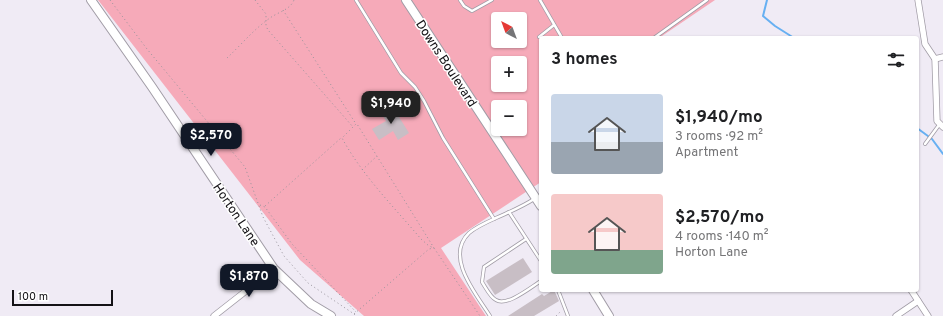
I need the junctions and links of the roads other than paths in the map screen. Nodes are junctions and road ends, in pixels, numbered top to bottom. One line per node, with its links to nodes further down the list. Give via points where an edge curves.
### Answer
1 (91, 0): 25 (street, Horton Lane)
2 (356, 0): 22 (lane, via 401,73 424,100 443,138)
3 (406, 0): 19 (street, Downs Boulevard)
4 (460, 0): 5 (lane, via 472,12)
5 (492, 0)
6 (540, 0): 9 (lane)
7 (707, 0): 12 (lane)
8 (918, 0): 13 (street)
9 (554, 25): 10 (lane); 11 (lane)
10 (539, 36)
11 (561, 36)
12 (657, 36)
13 (924, 44): 14 (street); 16 (street)
14 (919, 45)
15 (943, 57): 16 (street)
16 (935, 60): 17 (street)
17 (940, 124): 18 (lane)
18 (925, 142)
19 (536, 198): 20 (street, Downs Boulevard); 21 (lane)
20 (539, 203)
21 (509, 212): 22 (lane); 23 (lane)
22 (494, 219): 33 (lane, via 468,234 459,252 465,273)
23 (526, 239): 24 (lane); 26 (lane, via 484,267 482,282 497,302 508,302)
24 (539, 257)
25 (274, 269): 31 (street); 32 (street, Horton Lane, via 311,304)
26 (539, 282)
27 (559, 292): 34 (lane)
28 (594, 292): 35 (street)
29 (912, 292): 30 (street)
30 (918, 301): 36 (street); 37 (street)
31 (214, 316)
32 (331, 316)
33 (490, 316)
34 (568, 316)
35 (609, 316)
36 (896, 316)
37 (928, 316)

